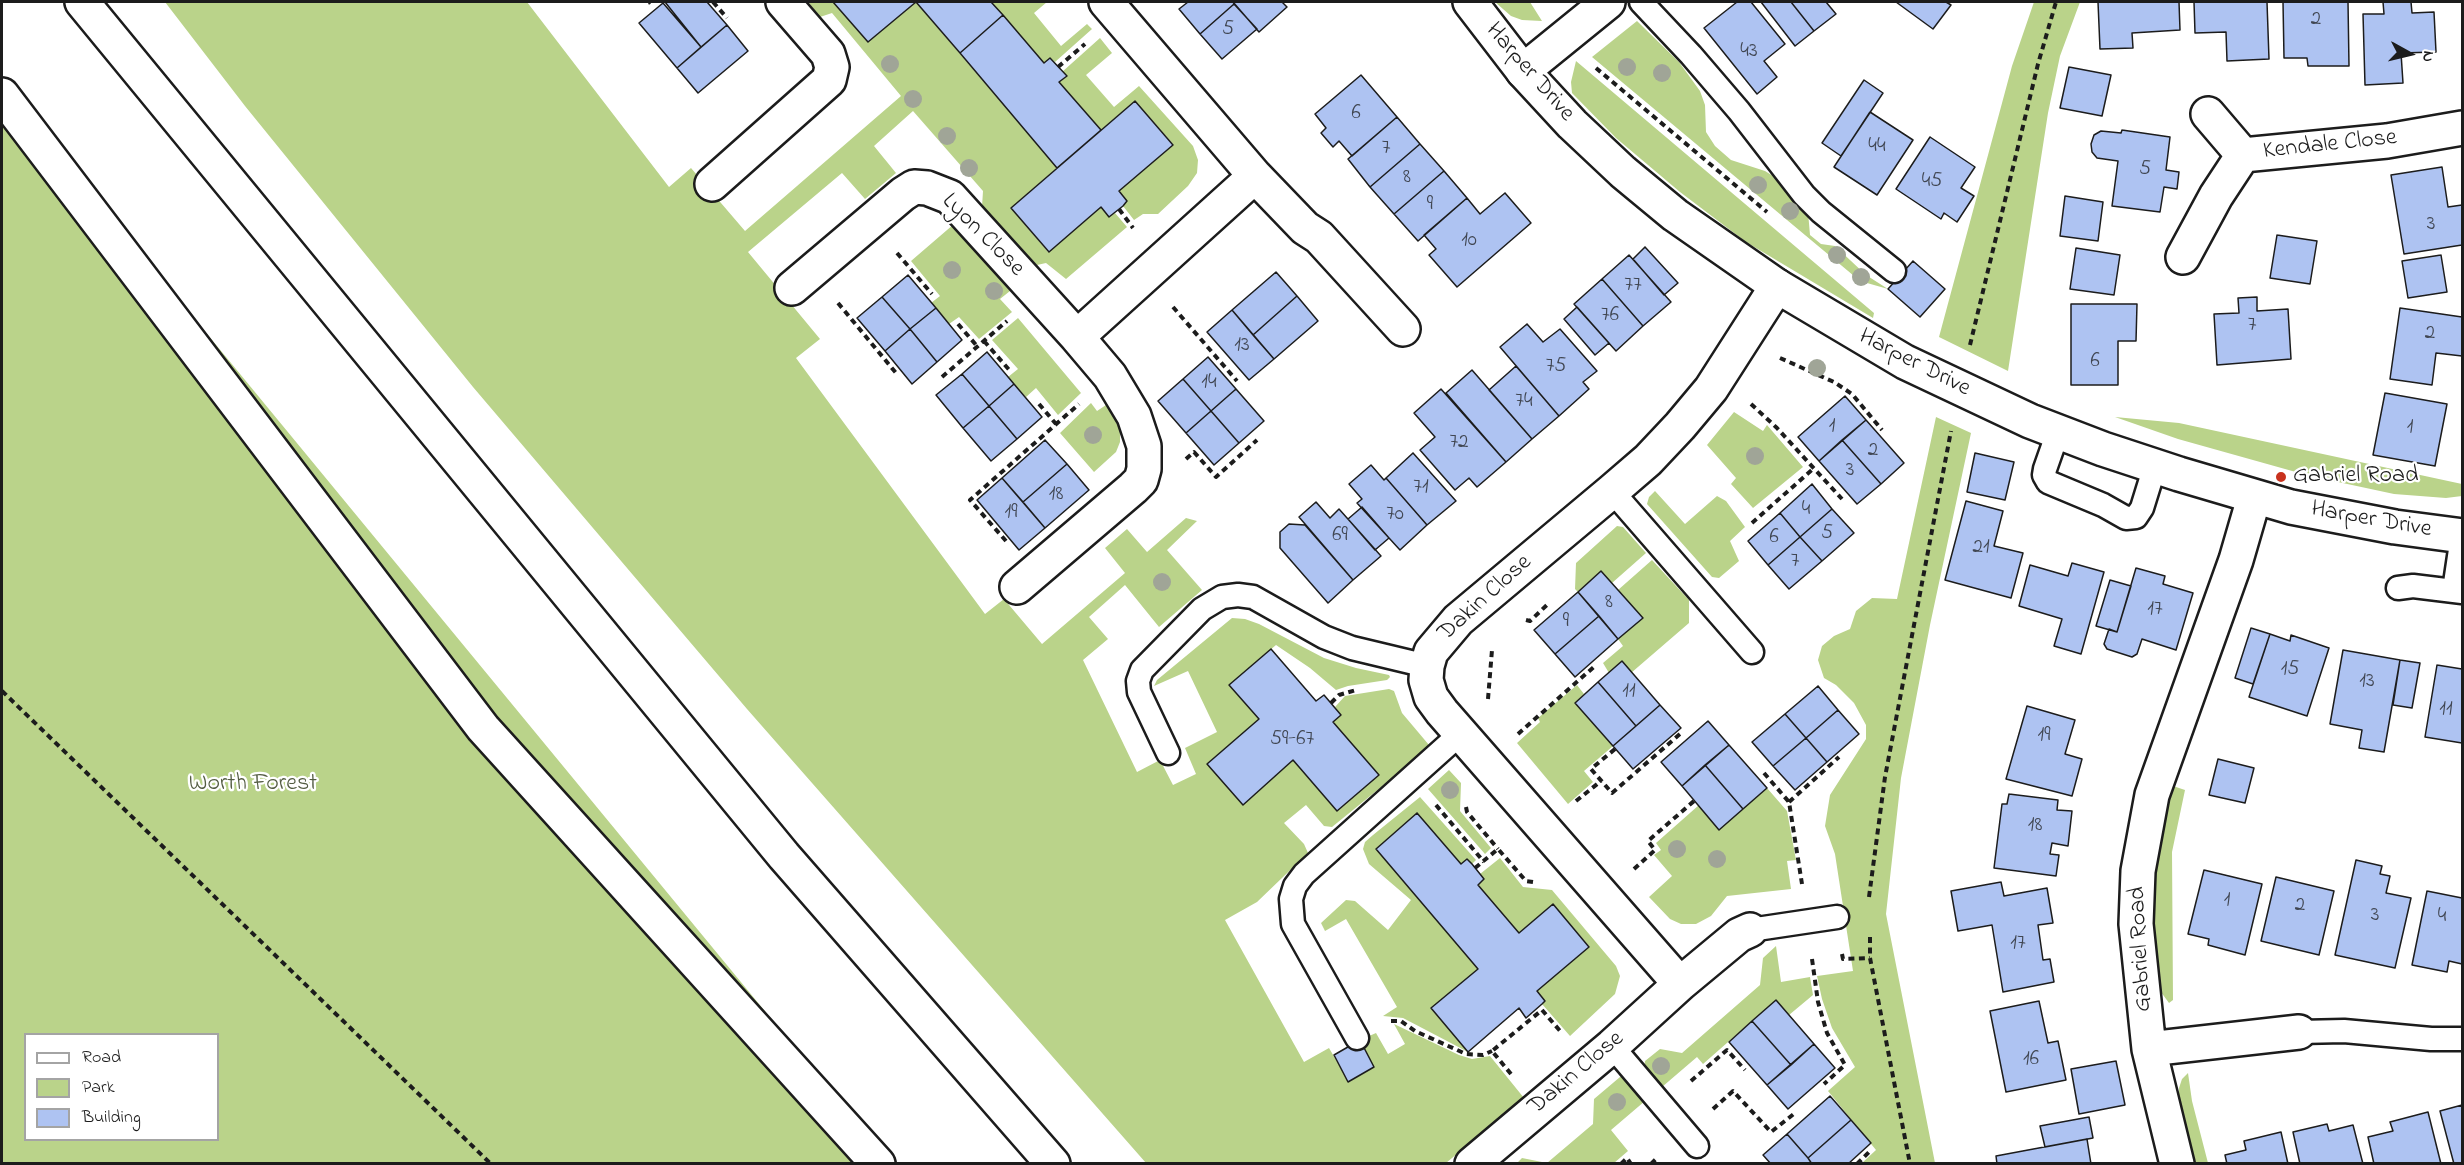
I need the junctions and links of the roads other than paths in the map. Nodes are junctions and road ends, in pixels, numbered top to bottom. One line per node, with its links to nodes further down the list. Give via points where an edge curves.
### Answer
1 (82, 2): 42 (main road, via 776,847)
2 (783, 2): 13 (main road, via 828,54 832,68 829,80)
3 (1106, 2): 12 (main road)
4 (1470, 2): 7 (main road, Harper Drive)
5 (1608, 2): 7 (main road)
6 (1641, 2): 15 (lane, via 1739,111 1804,195)
7 (1523, 71): 17 (main road, Harper Drive, via 1623,172 1675,215)
8 (2, 95): 41 (main road, via 483,728)
9 (2208, 114): 11 (main road)
10 (2463, 128): 11 (main road, Kendale Close, via 2387,141)
11 (2243, 155): 14 (main road, Kendale Close)
12 (1255, 176): 18 (main road, via 1305,228 1319,237); 19 (main road)
13 (712, 184)
14 (2183, 257)
15 (1894, 271)
16 (803, 280): 19 (main road, Lyon Close, via 903,194 914,187 939,191 950,197)
17 (1777, 286): 20 (main road, Harper Drive, via 1895,357); 22 (main road, Dakin Close, via 1711,389 1648,460)
18 (1403, 329)
19 (1077, 337): 25 (main road, Lyon Close, via 1110,376 1134,416 1146,458 1144,470 1133,488)
20 (2058, 432): 21 (main road, Harper Drive); 21 (lane, via 2045,469 2048,482 2126,518 2136,517 2142,508)
21 (2155, 466): 23 (main road, Harper Drive)
22 (1612, 491): 28 (lane); 29 (main road, Dakin Close, via 1458,620 1440,638)
23 (2253, 498): 24 (main road, Harper Drive, via 2373,523); 39 (main road, Gabriel Road, via 2226,592 2164,757 2144,834 2136,924)
24 (2462, 536): 27 (lane)
25 (1026, 580)
26 (2398, 588): 27 (lane)
27 (2458, 591)
28 (1752, 652)
29 (1426, 666): 30 (main road, Dakin Close, via 1431,697); 31 (lane, via 1324,637 1253,597 1222,597 1202,609 1142,670 1138,681 1139,692)
30 (1460, 734): 34 (main road, Dakin Close); 36 (lane, via 1295,886 1291,899 1293,924)
31 (1168, 753)
32 (1836, 916): 33 (lane)
33 (1750, 930): 34 (main road, Dakin Close, via 1738,935)
34 (1680, 984): 38 (main road, Dakin Close)
35 (2300, 1032): 37 (lane); 39 (main road)
36 (1357, 1038)
37 (2463, 1039)
38 (1612, 1046): 40 (lane); 43 (main road, Dakin Close)
39 (2149, 1049): 44 (main road, Gabriel Road)
40 (1697, 1146)
41 (878, 1164)
42 (1053, 1164)
43 (1472, 1164)
44 (2176, 1164)

